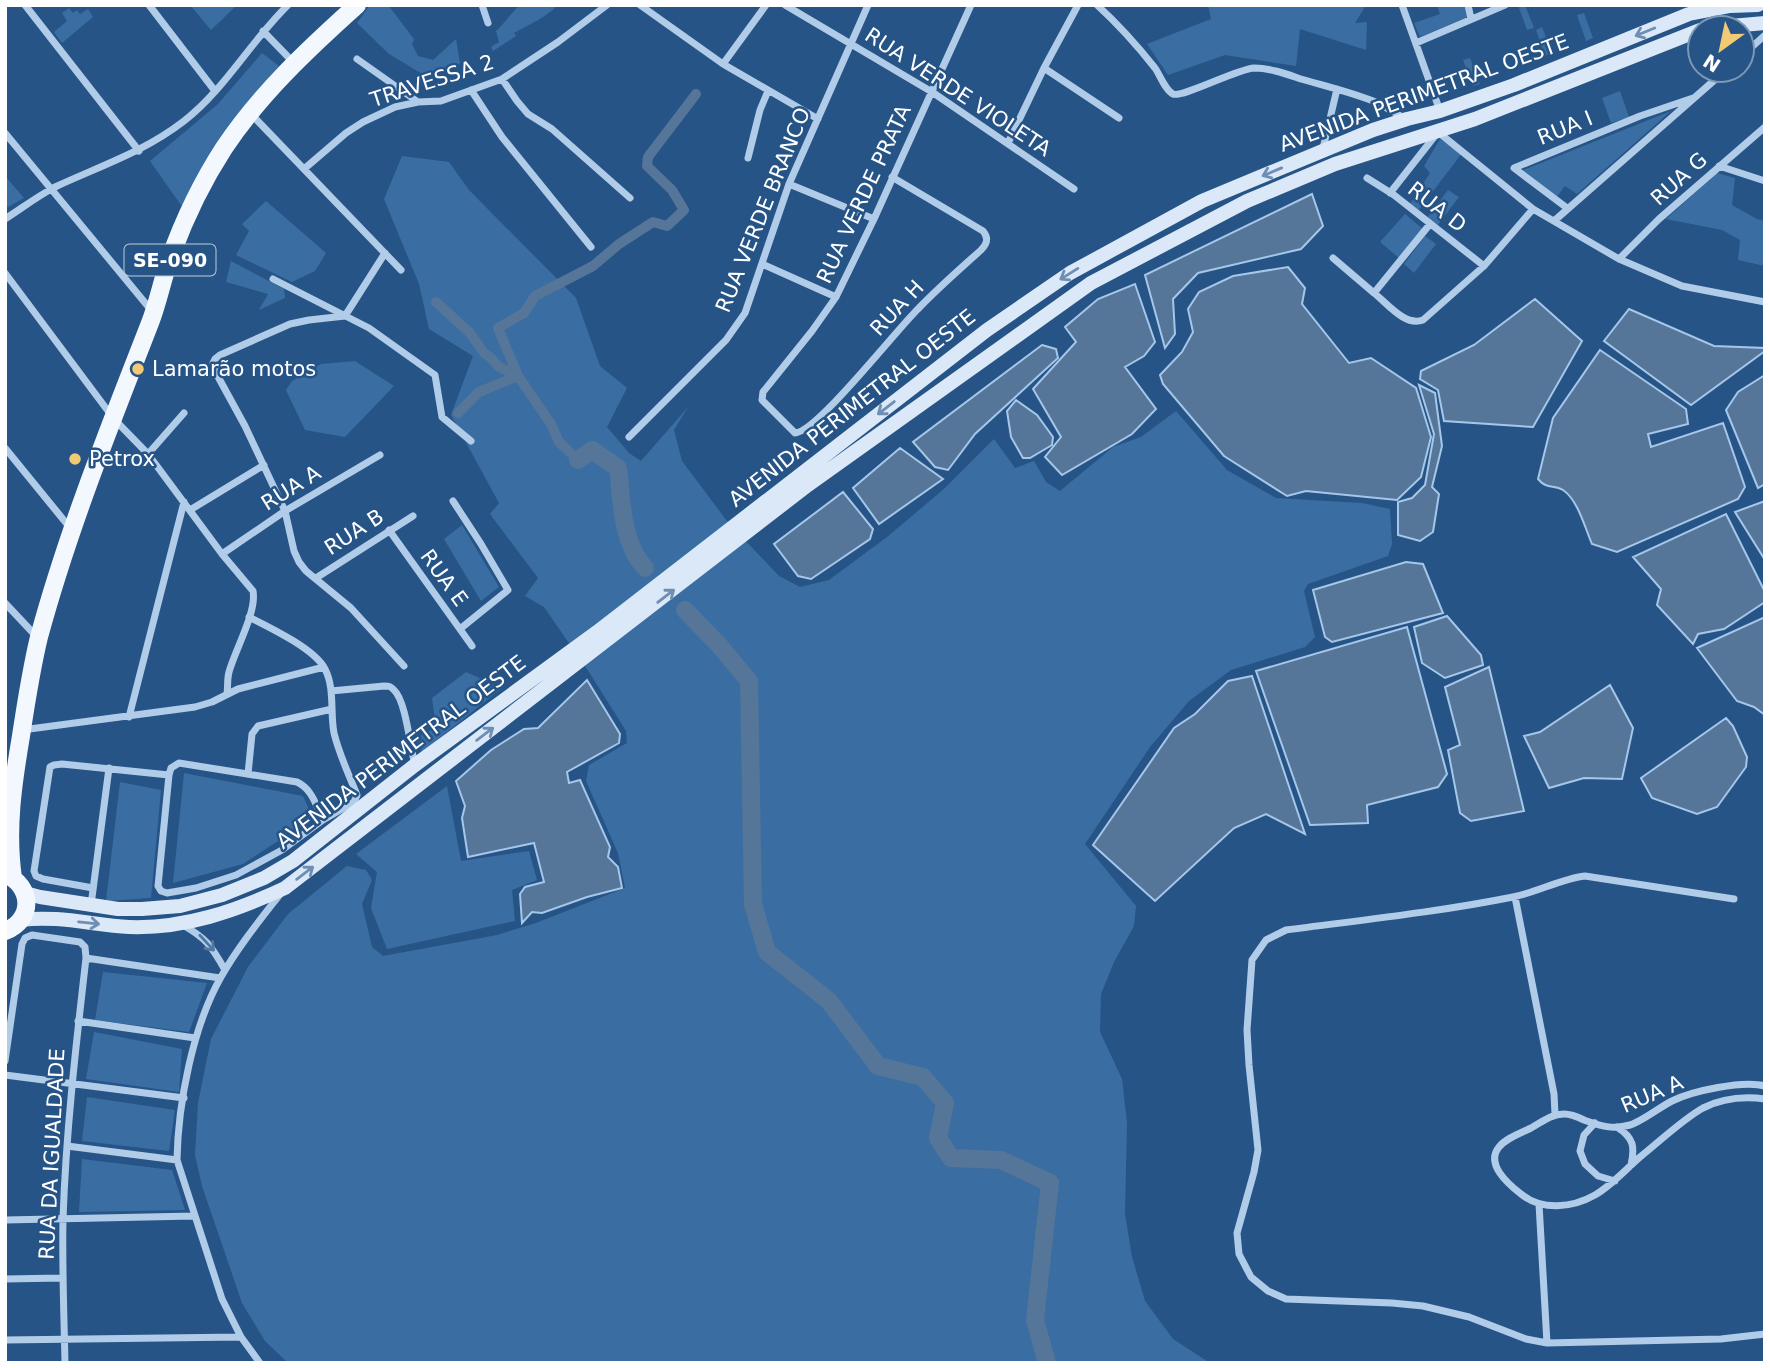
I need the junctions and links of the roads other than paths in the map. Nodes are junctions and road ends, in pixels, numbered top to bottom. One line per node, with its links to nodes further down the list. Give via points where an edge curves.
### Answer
1 (25, 5): 48 (street)
2 (149, 5): 34 (street)
3 (288, 5): 21 (street)
4 (357, 5): 26 (main road, SE-090)
5 (482, 5): 20 (street)
6 (607, 5): 29 (street, TRAVESSA 2)
7 (640, 5): 27 (street)
8 (766, 5): 27 (street)
9 (785, 5): 24 (street, RUA VERDE VIOLETA)
10 (868, 5): 24 (street, RUA VERDE BRANCO)
11 (971, 5): 35 (street, RUA VERDE PRATA)
12 (1078, 5): 28 (street)
13 (1097, 5): 31 (street, via 1176,95 1255,68)
14 (1402, 5): 23 (street)
15 (1468, 5): 19 (street)
16 (1505, 5): 19 (street)
17 (1758, 5): 18 (main road, AVENIDA PERIMETRAL OESTE)
18 (1687, 10): 38 (main road, AVENIDA PERIMETRAL OESTE, one-way to 38, via 1514,85)
19 (1471, 19): 23 (street)
20 (488, 23)
21 (263, 31): 26 (street); 34 (street)
22 (1686, 39): 44 (main road, AVENIDA PERIMETRAL OESTE)
23 (1416, 43): 38 (street)
24 (850, 44): 35 (street, RUA VERDE VIOLETA); 41 (street, RUA VERDE BRANCO)
25 (357, 59): 37 (street)
26 (294, 63): 39 (main road, SE-090)
27 (723, 64): 33 (street)
28 (1044, 68): 40 (street); 46 (street)
29 (502, 79): 32 (street, TRAVESSA 2); 59 (street, via 528,114 552,129)
30 (1710, 84): 36 (street)
31 (1337, 89): 42 (street); 47 (street)
32 (471, 90): 37 (street, TRAVESSA 2, via 435,102); 66 (street, via 502,137)
33 (768, 91): 41 (street); 49 (street)
34 (215, 92): 48 (street, via 182,123)
35 (932, 92): 46 (street, RUA VERDE VIOLETA); 52 (street, RUA VERDE PRATA)
36 (1693, 97): 60 (street); 60 (street, RUA I, via 1514,168)
37 (418, 102): 51 (street, TRAVESSA 2, via 363,122)
38 (1440, 111): 42 (main road, AVENIDA PERIMETRAL OESTE)
39 (250, 113): 51 (street); 78 (main road, SE-090, via 197,195)
40 (1119, 118)
41 (818, 119): 55 (street, RUA VERDE BRANCO)
42 (1406, 119): 110 (main road, AVENIDA PERIMETRAL OESTE, one-way to 110, via 1202,201 1070,273 987,330 597,632)
43 (1765, 127): 50 (street, RUA G)
44 (1438, 132): 58 (street); 61 (street); 118 (main road, AVENIDA PERIMETRAL OESTE, one-way to 44, via 808,485 1091,283 1247,201 1335,164)
45 (5, 133): 56 (street)
46 (1008, 143): 57 (street, RUA VERDE VIOLETA)
47 (1324, 144)
48 (139, 151): 56 (street)
49 (748, 158)
50 (1719, 166): 54 (street); 69 (street, RUA G)
51 (304, 169): 67 (street)
52 (892, 177): 63 (street, RUA VERDE PRATA); 80 (street, RUA H, via 983,232 985,245 804,431 793,432 762,400)
53 (1367, 178): 58 (street, RUA D)
54 (1765, 181)
55 (789, 184): 63 (street); 70 (street, RUA VERDE BRANCO)
56 (52, 189): 62 (street); 78 (street)
57 (1073, 189)
58 (1390, 193): 65 (street, RUA D)
59 (630, 198)
60 (1567, 208): 64 (street)
61 (1533, 209): 64 (street); 71 (street)
62 (5, 219)
63 (874, 219): 76 (street, RUA VERDE PRATA)
64 (1554, 221): 69 (street)
65 (1430, 224): 71 (street, RUA D); 75 (street)
66 (591, 247)
67 (385, 253): 72 (street); 79 (street)
68 (1333, 258): 75 (street)
69 (1619, 260): 77 (street, via 1682,286)
70 (762, 264): 76 (street); 83 (street, RUA VERDE BRANCO, via 734,330)
71 (1484, 266): 75 (street, via 1418,322 1408,320)
72 (401, 270)
73 (5, 273): 82 (street)
74 (273, 279): 79 (street)
75 (1374, 293)
76 (836, 297): 80 (street, RUA VERDE PRATA)
77 (1765, 302)
78 (154, 313): 82 (main road, SE-090)
79 (345, 316): 84 (street, via 384,337 435,375 442,417); 88 (street, via 290,324 220,355 213,363)
80 (768, 384)
81 (184, 414): 86 (street)
82 (114, 419): 86 (street); 94 (main road, SE-090)
83 (629, 436)
84 (471, 441)
85 (5, 448): 94 (street)
86 (148, 454): 90 (street)
87 (380, 455): 92 (street, RUA A)
88 (264, 465): 91 (street); 92 (street)
89 (453, 501): 100 (street, via 508,590)
90 (184, 502): 91 (street); 108 (street)
91 (190, 510): 96 (street)
92 (285, 511): 96 (street, RUA A); 97 (street, via 296,556)
93 (412, 516): 95 (street, RUA B)
94 (72, 530): 101 (main road, SE-090)
95 (388, 530): 97 (street, RUA B); 100 (street, RUA E)
96 (222, 554): 99 (street, via 254,593)
97 (316, 578): 103 (street, via 351,608)
98 (5, 604): 101 (street)
99 (248, 617): 104 (street, via 298,645); 106 (street, via 228,674)
100 (460, 629): 102 (street, RUA E)
101 (39, 639): 109 (main road, SE-090)
102 (472, 646)
103 (404, 666)
104 (324, 667): 105 (street); 106 (street)
105 (331, 691): 107 (street); 110 (street, via 385,686 395,691)
106 (227, 694): 108 (street, via 195,707)
107 (332, 709): 112 (street, via 258,726 252,734); 114 (street, via 336,738 357,795 354,802)
108 (129, 717): 109 (street)
109 (18, 742): 115 (main road, SE-090)
110 (415, 765): 122 (main road, AVENIDA PERIMETRAL OESTE, via 293,861 254,882 180,906 118,909)
111 (109, 768): 113 (street); 117 (street); 117 (street, via 50,767 34,870 43,879)
112 (248, 774): 113 (street, via 179,763); 114 (street, via 305,786)
113 (169, 775): 114 (street, via 158,886 167,893 236,875)
114 (323, 820)
115 (7, 824): 116 (main road, SE-090)
116 (9, 876): 119 (main road, SE-090)
117 (93, 888): 122 (street)
118 (285, 888): 124 (main road, AVENIDA PERIMETRAL OESTE, via 248,905); 127 (street)
119 (25, 894): 122 (main road, AVENIDA PERIMETRAL OESTE); 123 (main road)
120 (1515, 897): 121 (street, via 1585,876); 137 (street, via 1555,1094); 158 (street, via 1286,930 1266,940 1252,960 1247,1030 1258,1150 1237,1233 1239,1254 1251,1277 1286,1299 1423,1306)
121 (1734, 899)
122 (91, 905)
123 (21, 919): 124 (main road, AVENIDA PERIMETRAL OESTE, one-way to 124, via 131,927); 125 (main road)
124 (180, 924): 127 (street, one-way to 127, via 212,947)
125 (5, 931)
126 (86, 958): 128 (street); 129 (street, RUA DA IGUALDADE); 131 (street, RUA DA IGUALDADE, via 79,942 26,938)
127 (225, 970): 128 (street)
128 (220, 978): 130 (street)
129 (78, 1021): 130 (street); 133 (street, RUA DA IGUALDADE)
130 (195, 1038): 135 (street)
131 (5, 1061)
132 (5, 1075): 133 (street)
133 (71, 1084): 135 (street); 142 (street, RUA DA IGUALDADE)
134 (1765, 1086): 139 (street, RUA A, via 1737,1084 1674,1100)
135 (184, 1098): 145 (street)
136 (1765, 1099): 143 (street, RUA A, via 1725,1099 1702,1109)
137 (1555, 1114): 138 (street, RUA A); 148 (street, via 1505,1141 1494,1160 1506,1180)
138 (1595, 1123): 140 (street, RUA A); 147 (street, via 1584,1135 1580,1151 1585,1164 1598,1176)
139 (1633, 1125): 140 (street, RUA A); 141 (street)
140 (1617, 1127): 141 (street)
141 (1629, 1138): 144 (street)
142 (67, 1146): 145 (street); 150 (street, RUA DA IGUALDADE)
143 (1653, 1148): 144 (street); 146 (street, RUA A)
144 (1634, 1150): 146 (street)
145 (177, 1160): 149 (street)
146 (1631, 1166): 147 (street, RUA A)
147 (1615, 1181): 148 (street, RUA A, via 1576,1203)
148 (1539, 1204): 158 (street)
149 (194, 1216): 150 (street); 155 (street, via 222,1299)
150 (63, 1218): 151 (street); 152 (street, RUA DA IGUALDADE)
151 (5, 1220)
152 (62, 1278): 153 (street); 156 (street, RUA DA IGUALDADE)
153 (5, 1279)
154 (1765, 1334): 158 (street)
155 (241, 1337): 156 (street); 160 (street)
156 (64, 1339): 157 (street); 159 (street, RUA DA IGUALDADE)
157 (5, 1340)
158 (1547, 1343)
159 (65, 1363)
160 (260, 1363)

